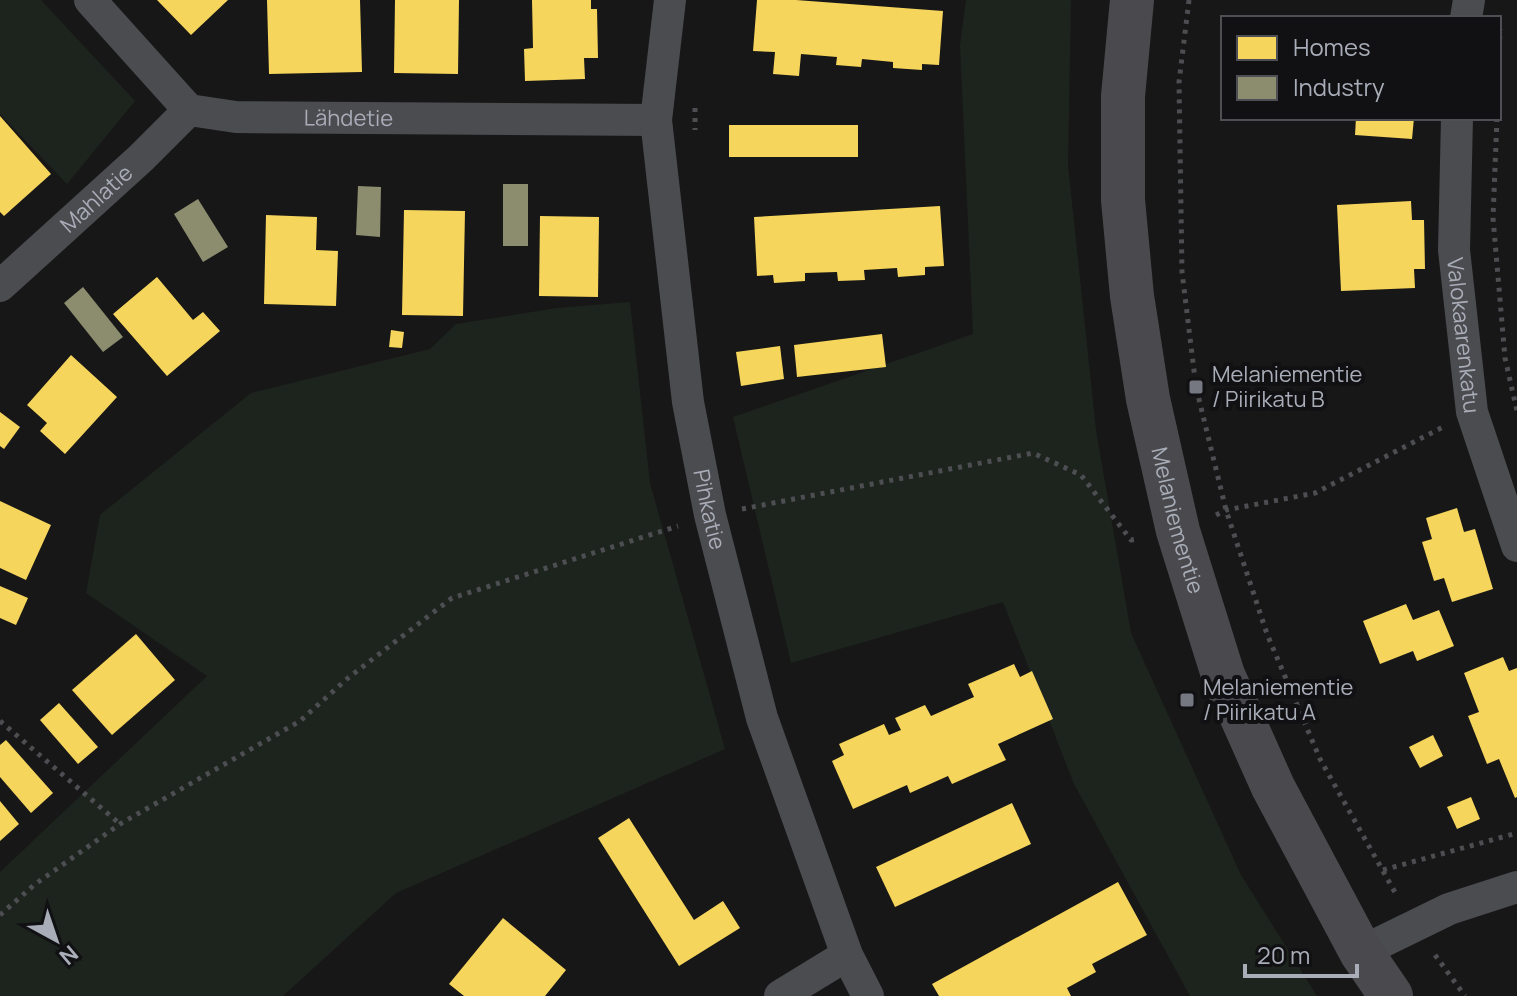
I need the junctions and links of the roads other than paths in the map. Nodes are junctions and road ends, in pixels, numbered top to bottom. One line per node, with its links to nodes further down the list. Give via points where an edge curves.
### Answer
1 (90, 0): 4 (street)
2 (670, 0): 5 (street, Pihkatie)
3 (1132, 0): 10 (main road, Melaniementie, via 1123,96 1123,200 1148,399 1178,531 1223,675 1273,787)
4 (189, 110): 5 (street, Lähdetie, via 236,117); 7 (street, Mahlatie)
5 (656, 120): 11 (street, Pihkatie, via 688,402 710,515 762,718)
6 (1457, 120): 8 (street, Valokaarenkatu, via 1454,250 1472,412)
7 (0, 286)
8 (1517, 546)
9 (1517, 887): 10 (street, via 1449,909)
10 (1361, 952): 14 (main road, Melaniementie)
11 (847, 955): 12 (street); 13 (street, Pihkatie)
12 (780, 996)
13 (868, 996)
14 (1391, 996)

